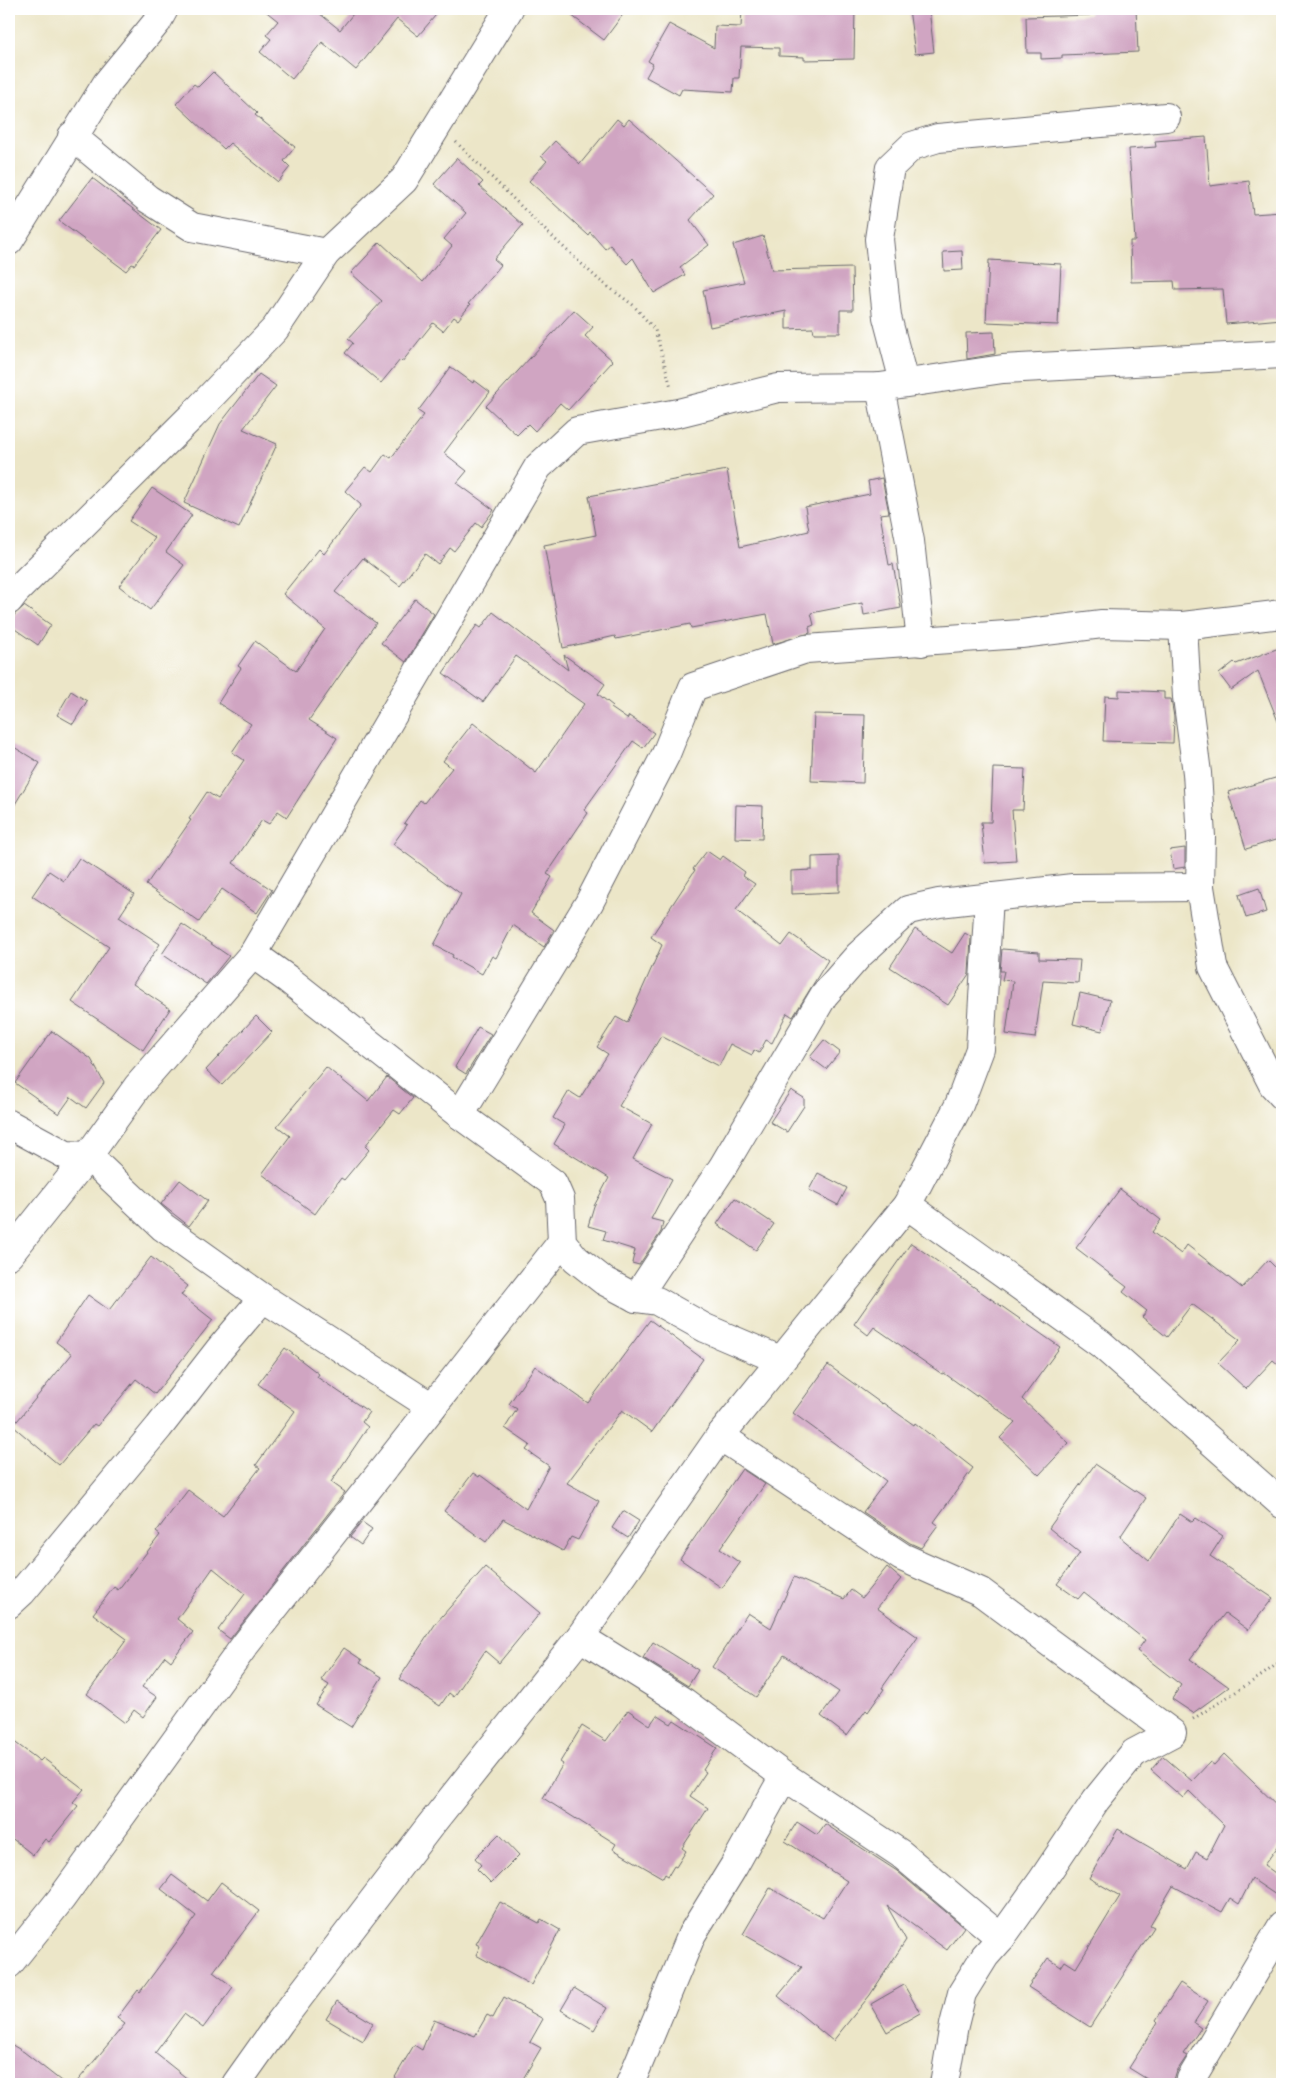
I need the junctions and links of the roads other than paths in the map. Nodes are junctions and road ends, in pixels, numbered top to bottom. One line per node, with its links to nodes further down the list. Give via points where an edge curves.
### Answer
1 (164, 9): 4 (street, via 107,83)
2 (508, 9): 7 (street, via 404,180)
3 (1166, 117): 9 (street, via 938,138 912,146 890,167 879,239)
4 (72, 136): 5 (street); 7 (street, via 148,198 192,227)
5 (15, 214): 6 (street)
6 (9, 240)
7 (326, 253): 10 (street, via 275,329)
8 (1282, 354): 9 (street, via 1003,369)
9 (892, 385): 13 (street); 16 (street, via 778,388 678,412 577,431 538,467)
10 (9, 600)
11 (1282, 614): 12 (street)
12 (1183, 626): 13 (street, via 1102,624); 14 (street, via 1197,782)
13 (921, 642): 18 (street, via 806,649 692,687 666,754 589,903)
14 (1200, 887): 15 (street, via 1073,888); 17 (street, via 1213,967 1273,1086)
15 (989, 897): 21 (street, via 980,1048 959,1105); 25 (street, via 908,910 859,955 824,995 722,1168)
16 (253, 954): 18 (street); 20 (street, via 138,1086)
17 (1282, 1095)
18 (460, 1115): 22 (street, via 554,1183 560,1200)
19 (9, 1124): 20 (street, via 66,1155)
20 (88, 1156): 23 (street); 24 (street, via 163,1226)
21 (906, 1205): 26 (street); 29 (street, via 1101,1344)
22 (562, 1242): 25 (street, via 576,1259 604,1281); 27 (street)
23 (9, 1255)
24 (264, 1298): 27 (street); 30 (street)
25 (636, 1298): 26 (street, via 657,1301 706,1328)
26 (780, 1360): 28 (street)
27 (432, 1407): 35 (street, via 245,1645 61,1899)
28 (720, 1436): 31 (street); 34 (street, via 902,1557 981,1592 1172,1733 1134,1754 1096,1800)
29 (1282, 1504)
30 (9, 1604)
31 (580, 1637): 32 (street, via 684,1702); 36 (street, via 411,1851)
32 (784, 1776): 34 (street, via 901,1854); 37 (street, via 692,1934)
33 (1282, 1926): 39 (street)
34 (1001, 1938): 38 (street, via 985,1956 962,1993)
35 (9, 1964)
36 (236, 2084)
37 (630, 2084)
38 (944, 2084)
39 (1190, 2084)

